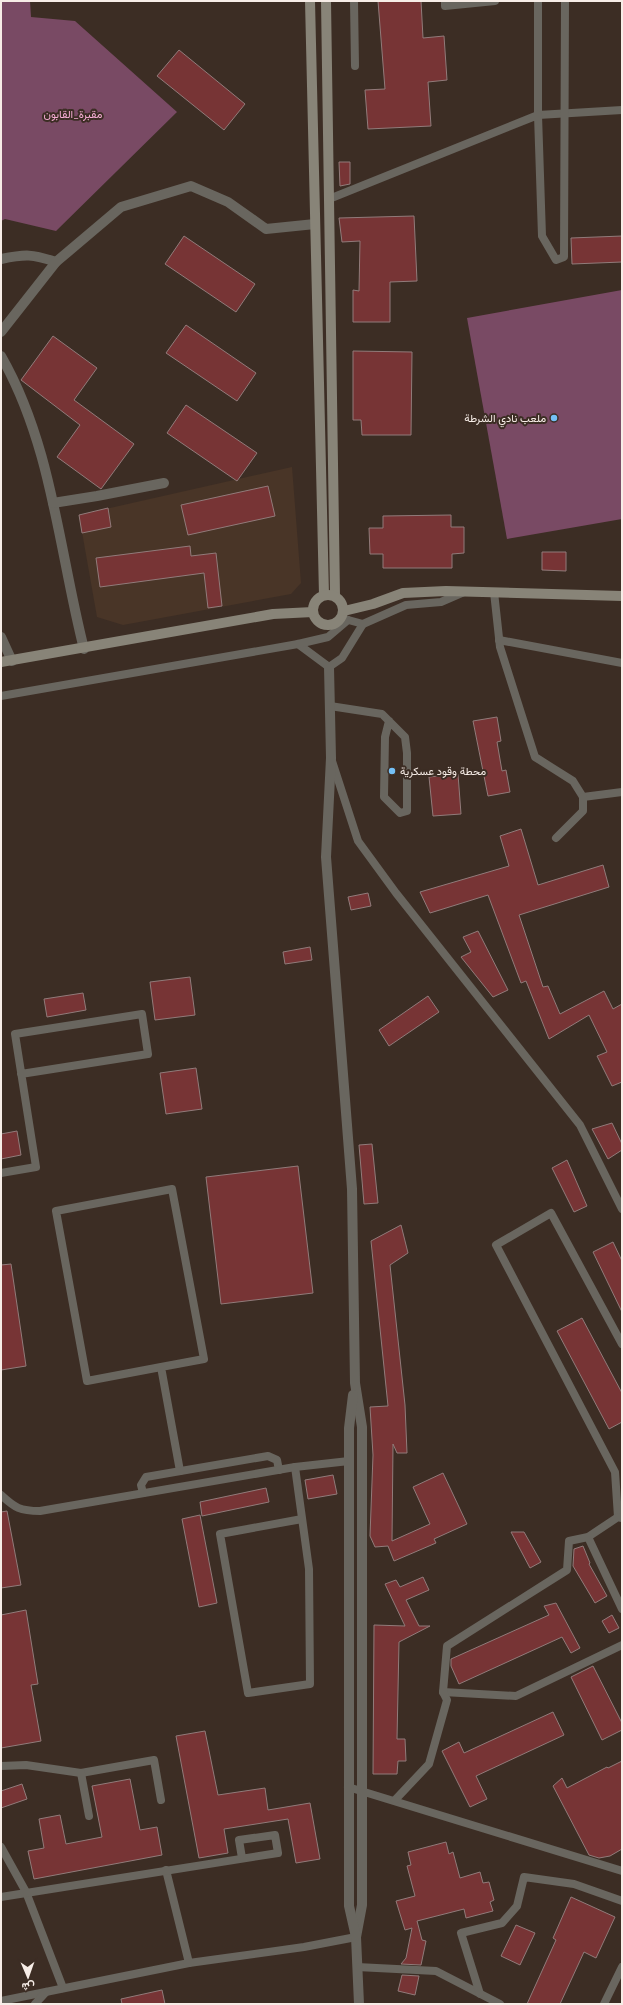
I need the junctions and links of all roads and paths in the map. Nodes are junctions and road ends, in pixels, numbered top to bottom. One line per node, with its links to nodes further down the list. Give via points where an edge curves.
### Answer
1 (310, 1): 13 (main road)
2 (326, 1): 12 (main road)
3 (354, 1): 8 (lane)
4 (445, 1): 5 (lane, via 445,6)
5 (495, 1)
6 (538, 1): 11 (lane)
7 (565, 1): 10 (lane)
8 (355, 66)
9 (622, 110): 10 (lane)
10 (564, 114): 11 (lane); 11 (lane, via 564,257 556,260 542,236)
11 (538, 115): 12 (lane)
12 (329, 199): 23 (main road)
13 (315, 224): 15 (street, via 266,229 228,202 191,186 121,207); 22 (main road)
14 (1, 260): 15 (street, via 25,254)
15 (56, 262): 16 (street)
16 (1, 332)
17 (1, 356): 19 (street, via 13,376 30,421)
18 (164, 483): 19 (street)
19 (53, 503): 31 (street)
20 (465, 591): 21 (main road); 26 (main road, via 403,593); 27 (lane, via 441,602 406,605)
21 (494, 592): 24 (main road); 29 (lane)
22 (324, 595): 23 (main road); 25 (main road, via 314,604)
23 (335, 596): 26 (main road, via 342,603)
24 (622, 596)
25 (313, 612): 26 (main road, via 318,621 331,625); 31 (main road, via 273,614)
26 (344, 616): 27 (lane); 30 (lane, via 328,637)
27 (362, 624): 35 (lane, via 342,658)
28 (1, 637): 32 (street)
29 (499, 640): 34 (lane); 41 (lane, via 535,757 573,781)
30 (298, 644): 35 (lane); 36 (lane)
31 (84, 649): 32 (main road)
32 (12, 661): 33 (main road)
33 (1, 662)
34 (622, 663)
35 (329, 667): 37 (street)
36 (1, 696)
37 (330, 706): 38 (lane, via 382,714); 39 (street)
38 (389, 721): 38 (lane, via 405,737 407,811 400,813 384,797 385,737)
39 (332, 758): 45 (lane, via 358,841 580,1125); 48 (street, via 326,857 352,1189)
40 (622, 792): 41 (lane)
41 (584, 797): 42 (lane, via 583,811)
42 (556, 838)
43 (21, 1074): 43 (lane, via 148,1054 142,1014 15,1034); 44 (lane, via 36,1167)
44 (1, 1173)
45 (622, 1209)
46 (622, 1344): 55 (lane, via 551,1213 496,1244 615,1472)
47 (161, 1367): 47 (lane, via 87,1381 56,1211 172,1189 204,1359); 52 (lane)
48 (355, 1383): 49 (street, via 349,1428); 64 (street, via 362,1428)
49 (349, 1461): 50 (lane); 63 (street)
50 (295, 1467): 51 (lane); 56 (lane)
51 (279, 1470): 52 (lane, via 277,1460 268,1456); 53 (lane)
52 (180, 1471): 53 (lane, via 146,1478 141,1485)
53 (143, 1493): 54 (lane, via 40,1511 26,1511 14,1507)
54 (1, 1495)
55 (620, 1517): 57 (lane)
56 (302, 1519): 56 (lane, via 309,1569 310,1684 248,1693 220,1534)
57 (588, 1537): 58 (lane); 60 (lane, via 569,1541 568,1570 447,1646)
58 (622, 1609)
59 (622, 1645): 60 (lane, via 516,1696)
60 (443, 1692): 66 (lane, via 447,1700 429,1764)
61 (1, 1766): 62 (lane, via 26,1765)
62 (81, 1773): 65 (lane, via 154,1760); 67 (lane)
63 (348, 1787): 64 (lane); 75 (street, via 348,1906)
64 (362, 1792): 66 (lane); 75 (street, via 362,1905)
65 (161, 1800)
66 (395, 1800): 71 (lane)
67 (89, 1816)
68 (1, 1847): 72 (lane)
69 (242, 1858): 69 (lane, via 278,1853 275,1834 239,1840); 70 (lane)
70 (166, 1870): 72 (lane); 76 (lane)
71 (622, 1871)
72 (26, 1892): 73 (lane); 79 (lane)
73 (1, 1897)
74 (622, 1901): 81 (lane, via 574,1884 524,1877 517,1906 502,1923 461,1933)
75 (356, 1937): 76 (lane); 77 (street)
76 (188, 1964): 79 (lane)
77 (357, 1967): 81 (lane, via 436,1972); 84 (street)
78 (622, 1967): 86 (lane)
79 (63, 1988): 80 (lane)
80 (46, 1992): 82 (lane); 83 (lane)
81 (480, 1994): 85 (lane)
82 (1, 2001)
83 (35, 2004)
84 (359, 2004)
85 (500, 2004)
86 (604, 2004)

